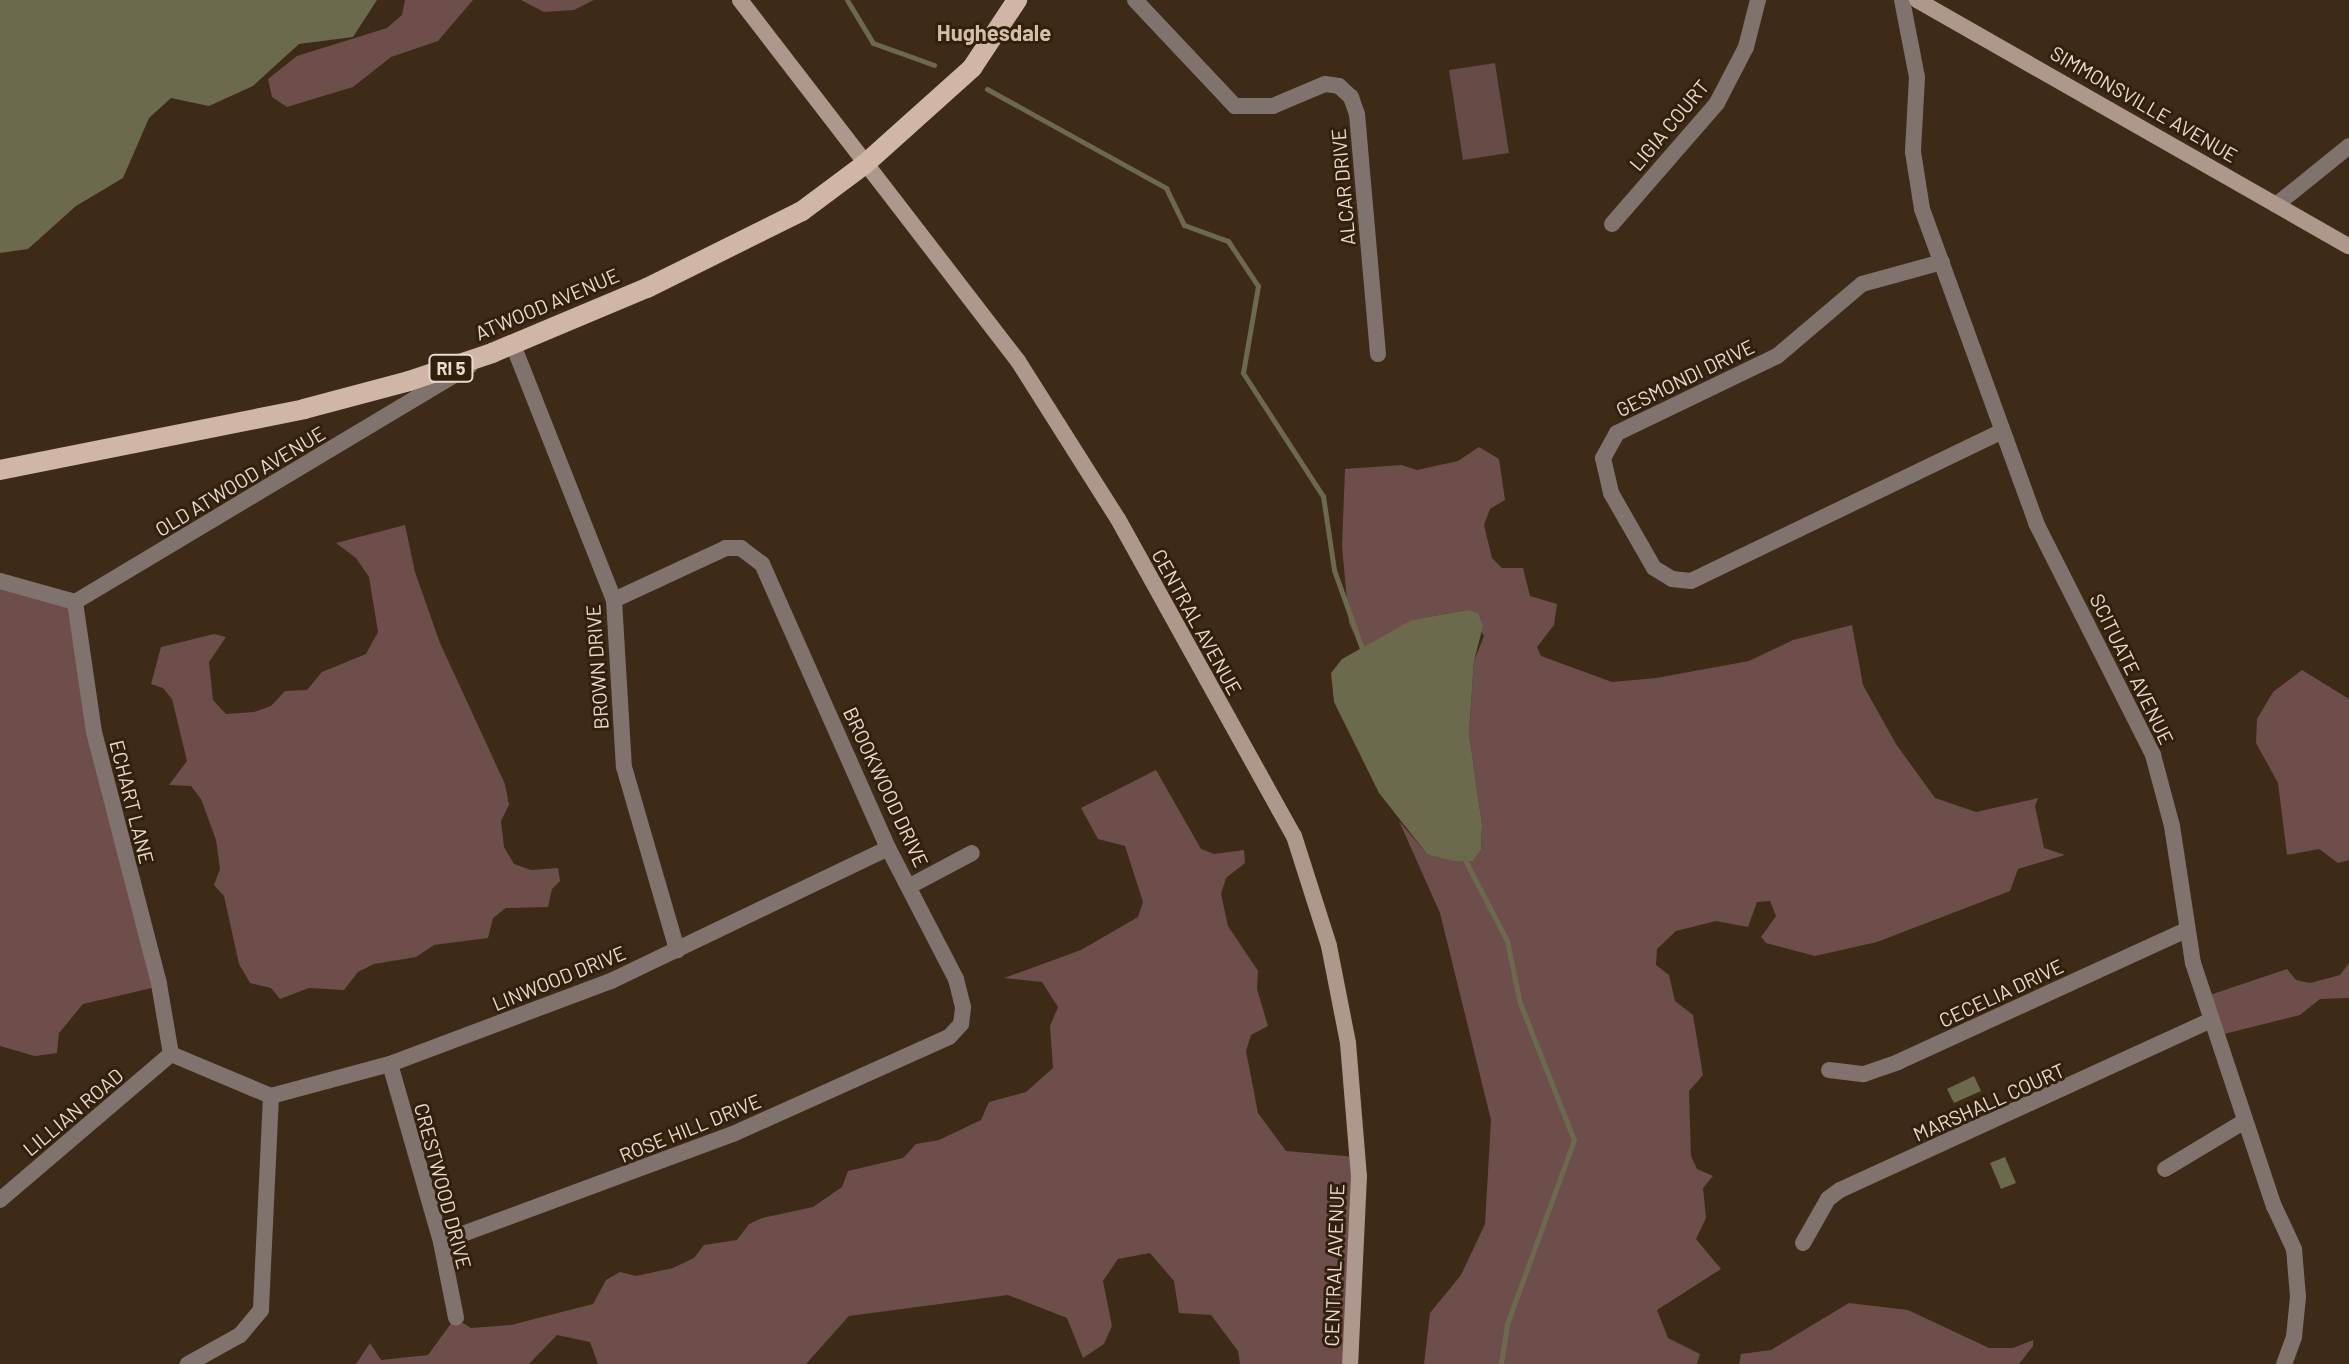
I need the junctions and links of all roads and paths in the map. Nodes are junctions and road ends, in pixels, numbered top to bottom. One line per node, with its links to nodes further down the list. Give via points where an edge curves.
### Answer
1 (740, 0): 8 (street, CENTRAL AVENUE)
2 (1017, 0): 8 (main road, ATWOOD AVENUE / RI 5, via 972,68)
3 (1135, 0): 15 (street, ALCAR DRIVE, via 1235,106 1273,106 1325,84 1339,86 1351,97 1357,114)
4 (1758, 0): 10 (street, LIGIA COURT, via 1746,47 1717,103)
5 (1902, 0): 12 (street, SCITUATE AVENUE, via 1917,77 1916,180)
6 (1923, 1): 9 (street, SIMMONSVILLE AVENUE)
7 (2349, 146): 9 (street)
8 (865, 164): 13 (main road, ATWOOD AVENUE / RI 5, via 802,211 751,239); 39 (street, CENTRAL AVENUE, via 1018,361 1069,439 1294,836 1329,946 1350,1058 1359,1176)
9 (2276, 205): 11 (street, SIMMONSVILLE AVENUE)
10 (1612, 224)
11 (2349, 246)
12 (1942, 262): 16 (street, SCITUATE AVENUE); 16 (street, GESMONDI DRIVE, via 1862,284 1777,356 1617,433 1603,458 1611,493 1654,568 1672,579 1691,581)
13 (513, 345): 14 (main road, ATWOOD AVENUE / RI 5); 19 (street, BROWN DRIVE)
14 (492, 353): 17 (main road, ATWOOD AVENUE / RI 5, via 304,409); 20 (street, OLD ATWOOD AVENUE)
15 (1378, 354)
16 (2001, 432): 24 (street, SCITUATE AVENUE, via 2036,523 2153,755 2172,826)
17 (0, 470)
18 (0, 581): 20 (street)
19 (614, 600): 21 (street, BROOKWOOD DRIVE, via 726,548 752,554 775,586); 25 (street, BROWN DRIVE, via 624,767)
20 (75, 602): 28 (street, ECHART LANE, via 94,732)
21 (888, 848): 23 (street, BROOKWOOD DRIVE); 25 (street, LINWOOD DRIVE)
22 (972, 853): 23 (street)
23 (910, 886): 27 (street, BROOKWOOD DRIVE, via 962,998 961,1024)
24 (2186, 930): 26 (street, SCITUATE AVENUE); 30 (street, CECELIA DRIVE, via 1898,1062 1864,1074)
25 (677, 950): 29 (street, LINWOOD DRIVE, via 611,981)
26 (2212, 1020): 32 (street, SCITUATE AVENUE); 36 (street, MARSHALL COURT, via 1840,1190 1828,1199)
27 (949, 1037): 35 (street, ROSE HILL DRIVE, via 733,1134)
28 (171, 1054): 31 (street); 34 (street, LILLIAN ROAD)
29 (390, 1064): 31 (street, LINWOOD DRIVE); 35 (street, CRESTWOOD DRIVE)
30 (1829, 1070)
31 (271, 1096): 38 (street, via 261,1310 240,1335)
32 (2245, 1121): 33 (street); 40 (street, SCITUATE AVENUE, via 2287,1228 2297,1270 2294,1337)
33 (2165, 1169)
34 (0, 1200)
35 (441, 1242): 37 (street, CRESTWOOD DRIVE)
36 (1803, 1243)
37 (456, 1318)
38 (188, 1364)
39 (1350, 1364)
40 (2284, 1364)

